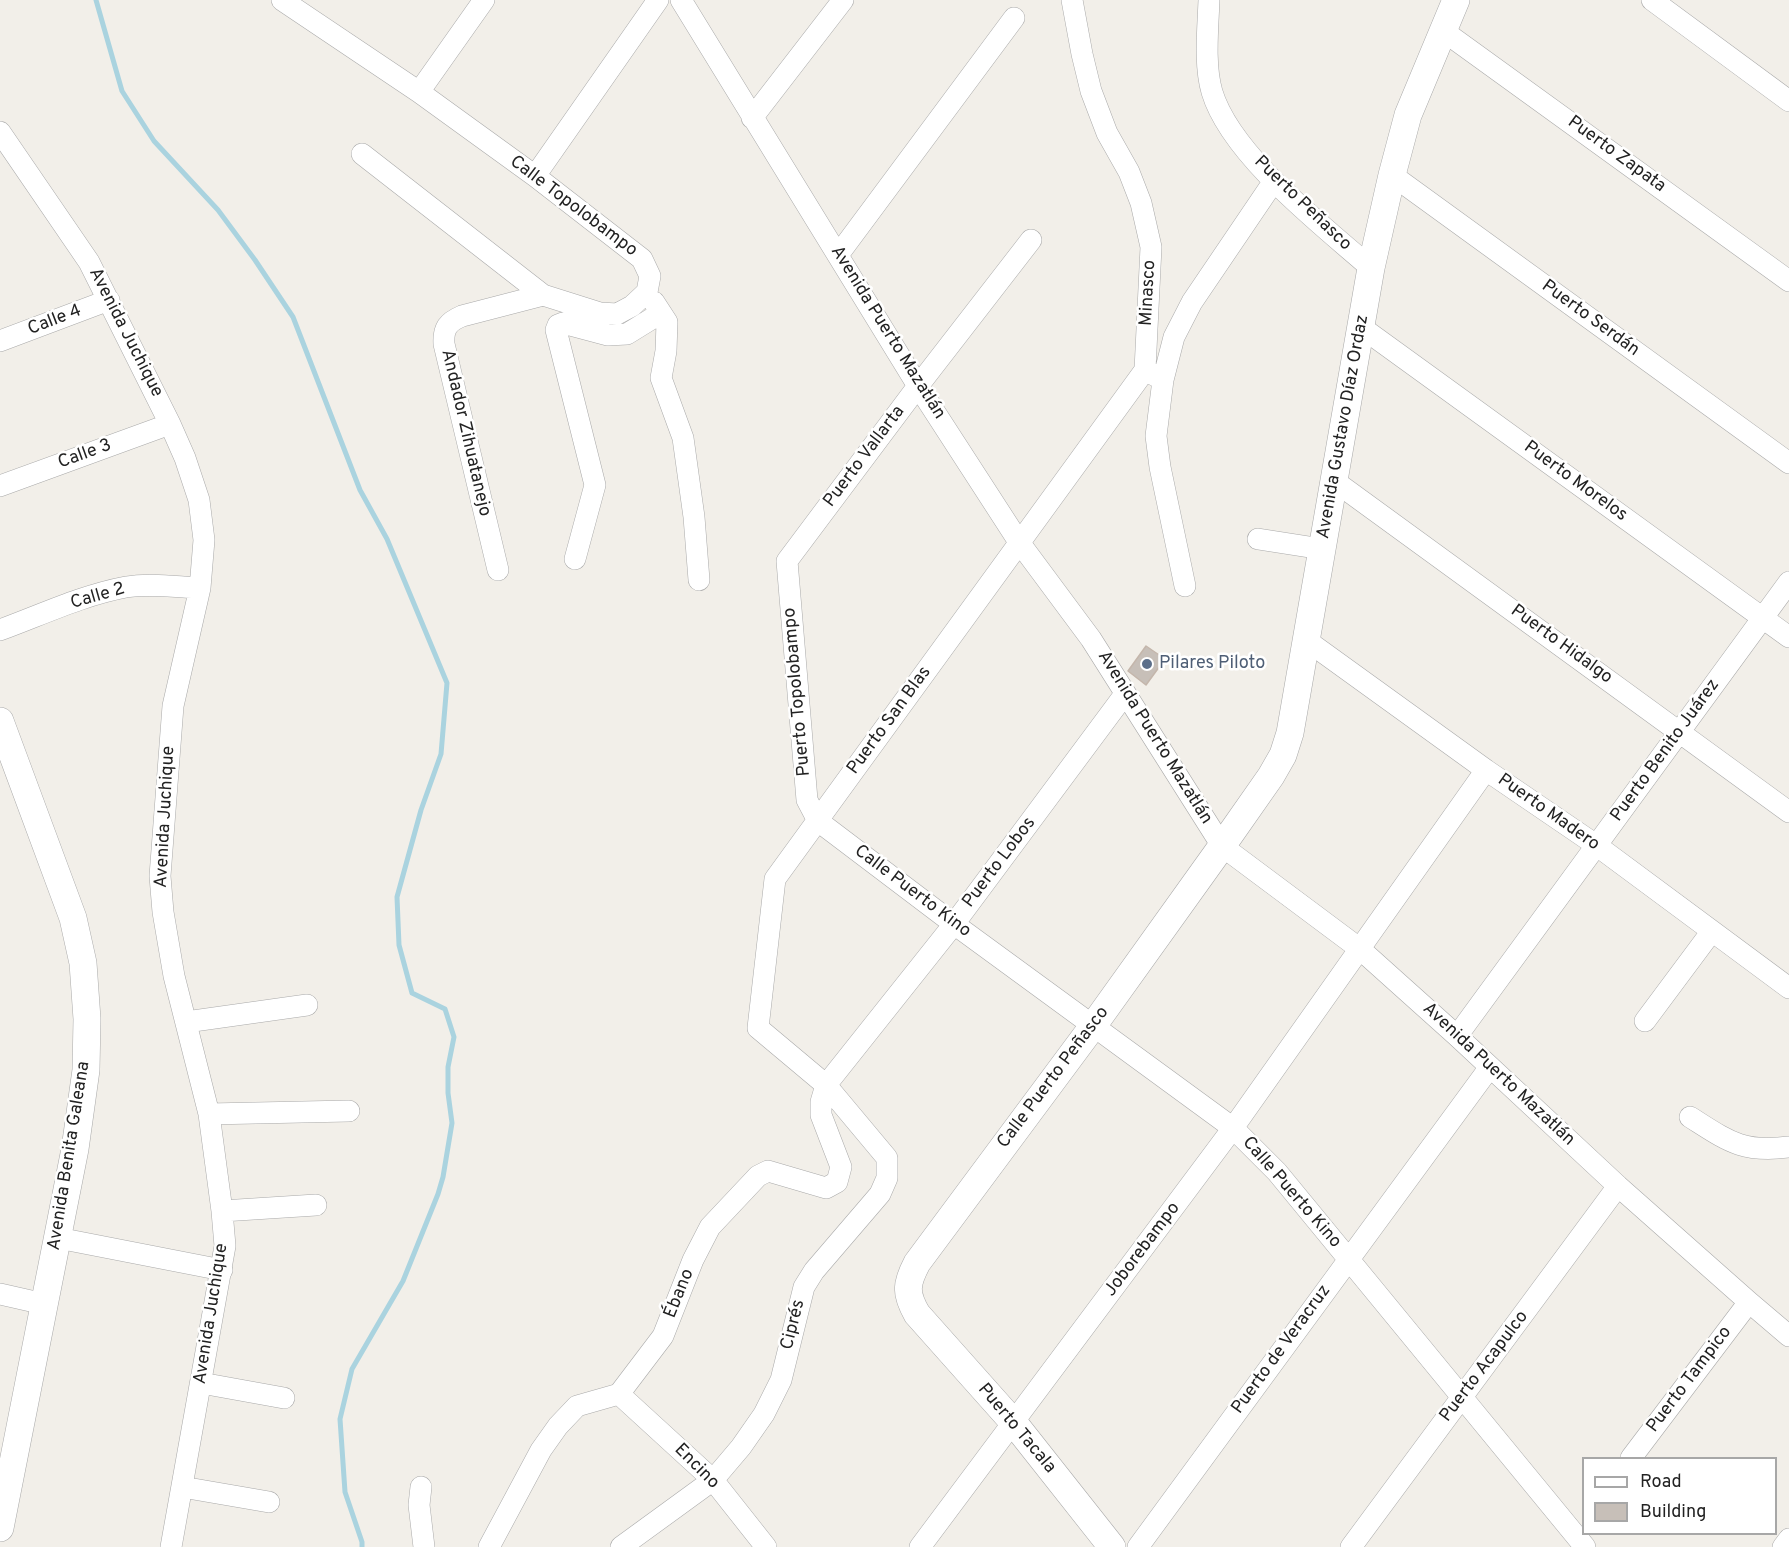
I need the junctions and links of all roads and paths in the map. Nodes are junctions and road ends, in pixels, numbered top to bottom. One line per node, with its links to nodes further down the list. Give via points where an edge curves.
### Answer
1 (282, 0): 12 (street, Calle Topolobampo)
2 (484, 0): 12 (street)
3 (658, 0): 18 (street)
4 (681, 0): 14 (street, Avenida Puerto Mazatlán)
5 (843, 0): 14 (street)
6 (1072, 0): 30 (street, Minasco, via 1092,91 1107,133 1137,193 1151,247)
7 (1209, 0): 19 (street, Puerto Peñasco, via 1207,51 1212,92 1228,129)
8 (1456, 0): 11 (street, Avenida Gustavo Díaz Ordaz)
9 (1652, 0): 13 (street)
10 (1014, 18): 21 (street)
11 (1442, 30): 17 (street, Avenida Gustavo Díaz Ordaz, via 1408,115); 23 (street, Puerto Zapata)
12 (419, 92): 18 (street, Calle Topolobampo)
13 (1789, 100)
14 (752, 118): 21 (street, Avenida Puerto Mazatlán)
15 (0, 132): 26 (street, Avenida Juchique, via 89,262)
16 (362, 154): 25 (street)
17 (1392, 175): 22 (street, Avenida Gustavo Díaz Ordaz); 33 (street, Puerto Serdán)
18 (534, 176): 24 (street, Calle Topolobampo, via 642,260 650,276)
19 (1274, 181): 22 (street, Puerto Peñasco); 30 (street, via 1192,302)
20 (1031, 240): 31 (street, Puerto Vallarta)
21 (838, 255): 31 (street, Avenida Puerto Mazatlán)
22 (1371, 268): 28 (street, Avenida Gustavo Díaz Ordaz)
23 (1789, 281)
24 (647, 292): 25 (street, via 617,314 600,313); 27 (street)
25 (543, 295): 41 (street, Andador Zihuatanejo, via 462,316 450,321 443,332)
26 (109, 300): 29 (street, Calle 4); 32 (street, Avenida Juchique)
27 (661, 313): 39 (street, via 627,334 608,335 563,323 555,330 595,485); 42 (street, via 667,322 661,378 683,438)
28 (1361, 327): 34 (street, Avenida Gustavo Díaz Ordaz); 46 (street, Puerto Morelos)
29 (0, 341)
30 (1154, 375): 37 (street, Puerto San Blas); 44 (street, Minasco, via 1156,436)
31 (918, 386): 37 (street, Avenida Puerto Mazatlán); 40 (street, Puerto Vallarta)
32 (170, 424): 35 (street, Calle 3); 45 (street, Avenida Juchique, via 199,500 204,540)
33 (1789, 463)
34 (1333, 480): 38 (street, Avenida Gustavo Díaz Ordaz); 52 (street, Puerto Hidalgo)
35 (0, 486)
36 (1258, 539): 38 (street)
37 (1019, 542): 50 (street, Avenida Puerto Mazatlán, via 1091,639); 55 (street, Puerto San Blas)
38 (1322, 549): 49 (street, Avenida Gustavo Díaz Ordaz)
39 (575, 559)
40 (787, 561): 55 (street, Puerto Topolobampo, via 807,800)
41 (498, 570)
42 (699, 580)
43 (1789, 582): 46 (street, Puerto Benito Juárez)
44 (1185, 586)
45 (200, 588): 47 (street, Calle 2, via 128,587); 64 (street, Avenida Juchique, via 173,706 160,876 174,976)
46 (1763, 618): 48 (street, Puerto Morelos); 52 (street, Puerto Benito Juárez)
47 (0, 630)
48 (1789, 637)
49 (1306, 640): 53 (street, Puerto Madero); 57 (street, Avenida Gustavo Díaz Ordaz, via 1283,755)
50 (1125, 694): 57 (street, Avenida Puerto Mazatlán); 58 (street, Puerto Lobos)
51 (0, 721): 77 (street, Avenida Benita Galeana, via 73,918 83,963 86,1070)
52 (1680, 731): 54 (street, Puerto Hidalgo); 56 (street, Puerto Benito Juárez)
53 (1486, 770): 56 (street, Puerto Madero); 60 (street, Joborebampo)
54 (1789, 812)
55 (818, 821): 58 (street, Calle Puerto Kino); 68 (street, Puerto San Blas, via 775,879 758,1028)
56 (1596, 845): 59 (street, Puerto Madero); 66 (street, Puerto Benito Juárez)
57 (1222, 846): 60 (street, Avenida Puerto Mazatlán); 65 (street, Calle Puerto Peñasco)
58 (954, 924): 65 (street, Calle Puerto Kino); 68 (street, Puerto Lobos)
59 (1712, 931): 61 (street, Puerto Madero); 63 (street)
60 (1360, 949): 66 (street, Avenida Puerto Mazatlán); 72 (street, Joborebampo)
61 (1789, 988)
62 (307, 1005): 64 (street)
63 (1645, 1021)
64 (186, 1022): 70 (street, Avenida Juchique)
65 (1093, 1026): 72 (street, Calle Puerto Kino); 83 (street, Calle Puerto Peñasco, via 916,1263 909,1280 908,1298)
66 (1457, 1036): 67 (street, Avenida Puerto Mazatlán)
67 (1490, 1066): 74 (street, Avenida Puerto Mazatlán); 78 (street, Puerto de Veracruz)
68 (826, 1085): 86 (street, Ébano, via 820,1101 821,1115 841,1167 837,1182 826,1188 768,1171 758,1176 710,1227 663,1336); 92 (street, Ciprés, via 887,1158 887,1178 880,1194 804,1287 781,1380 741,1448)
69 (349, 1111): 70 (street)
70 (209, 1114): 76 (street, Avenida Juchique)
71 (1690, 1117): 73 (street, via 1730,1143 1751,1149)
72 (1233, 1128): 78 (street, Calle Puerto Kino, via 1277,1172); 89 (street, Joborebampo)
73 (1789, 1148)
74 (1618, 1186): 81 (street, Avenida Puerto Mazatlán); 88 (street, Puerto Acapulco)
75 (316, 1205): 76 (street)
76 (222, 1211): 79 (street, Avenida Juchique)
77 (58, 1238): 79 (street); 82 (street, Avenida Benita Galeana)
78 (1348, 1259): 88 (street, Calle Puerto Kino); 106 (street, Puerto de Veracruz)
79 (222, 1270): 85 (street, Avenida Juchique)
80 (0, 1294): 82 (street)
81 (1749, 1302): 84 (street, Avenida Puerto Mazatlán); 91 (street, Puerto Tampico)
82 (44, 1304): 90 (street, Avenida Benita Galeana)
83 (917, 1314): 89 (street, Puerto Tacala)
84 (1789, 1336)
85 (201, 1383): 87 (street); 93 (street, Avenida Juchique)
86 (619, 1394): 92 (street, Encino); 102 (street, via 577,1406 558,1426)
87 (284, 1398)
88 (1462, 1399): 97 (street, Calle Puerto Kino); 107 (street, Puerto Acapulco)
89 (1014, 1423): 99 (street, Joborebampo); 105 (street, Puerto Tacala)
90 (9, 1439): 96 (street, Avenida Benita Galeana)
91 (1632, 1457)
92 (712, 1480): 103 (street, Ciprés); 104 (street, Encino)
93 (182, 1487): 95 (street); 100 (street, Avenida Juchique)
94 (420, 1487): 101 (street)
95 (269, 1502)
96 (0, 1528)
97 (1577, 1538)
98 (1789, 1539): 108 (street)
99 (928, 1544)
100 (171, 1547)
101 (424, 1547)
102 (489, 1547)
103 (621, 1547)
104 (766, 1547)
105 (1112, 1547)
106 (1138, 1547)
107 (1351, 1547)
108 (1783, 1547)

